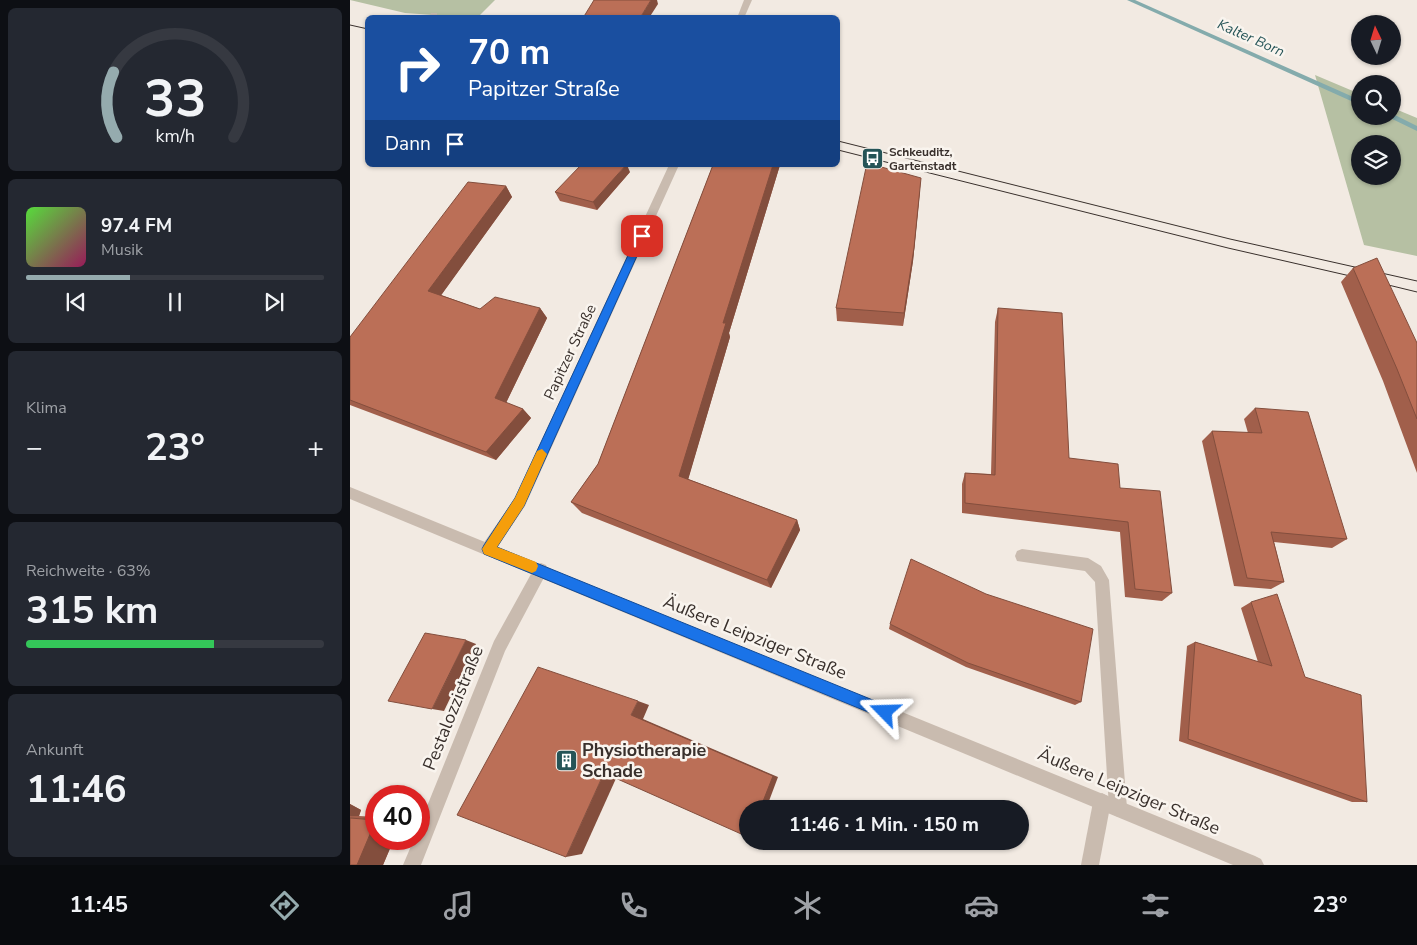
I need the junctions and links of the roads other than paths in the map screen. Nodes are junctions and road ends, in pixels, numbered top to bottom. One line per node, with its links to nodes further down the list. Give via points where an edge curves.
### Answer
1 (748, 0): 2 (street)
2 (741, 15)
3 (673, 167): 5 (street, Papitzer Straße, via 520,502)
4 (350, 493): 5 (street, Äußere Leipziger Straße)
5 (488, 549): 7 (street, Äußere Leipziger Straße)
6 (1022, 556): 8 (street, via 1088,565 1102,580)
7 (541, 570): 8 (street, Äußere Leipziger Straße); 9 (street, Pestalozzistraße, via 499,646)
8 (1110, 805): 10 (street); 11 (street, Äußere Leipziger Straße)
9 (412, 865)
10 (1090, 865)
11 (1254, 865)

